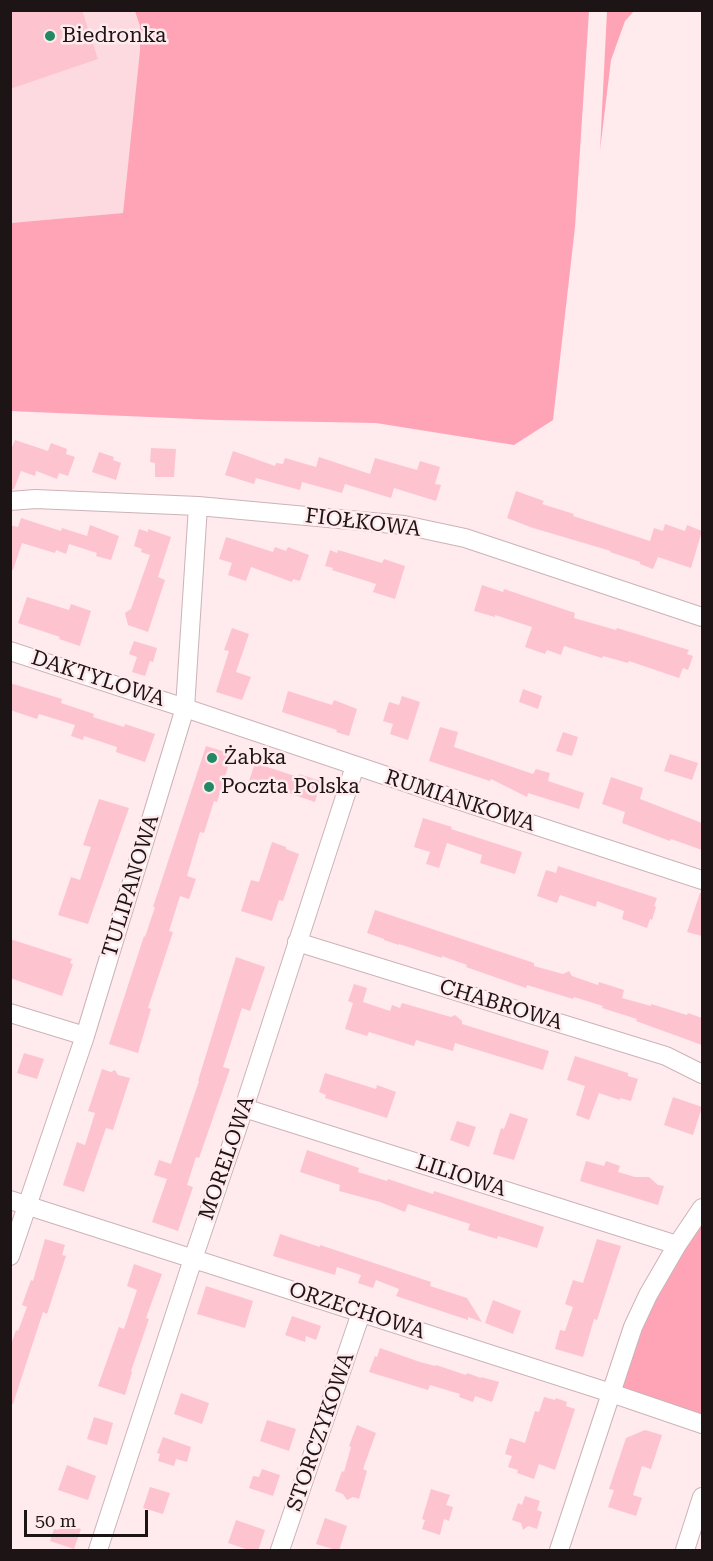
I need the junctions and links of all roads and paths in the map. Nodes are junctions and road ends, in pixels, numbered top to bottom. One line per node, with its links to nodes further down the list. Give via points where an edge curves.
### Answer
1 (10, 501): 2 (street, FIOŁKOWA)
2 (198, 506): 3 (street, FIOŁKOWA, via 404,525 465,538); 5 (street, TULIPANOWA)
3 (702, 617)
4 (10, 651): 5 (street, DAKTYLOWA)
5 (185, 708): 6 (street, RUMIANKOWA); 10 (street, TULIPANOWA)
6 (355, 766): 7 (street, RUMIANKOWA); 8 (street, MORELOWA)
7 (702, 880)
8 (297, 942): 11 (street, CHABROWA, via 666,1056); 12 (street, MORELOWA)
9 (10, 1013): 10 (street)
10 (85, 1036): 13 (street, TULIPANOWA)
11 (702, 1074)
12 (244, 1108): 15 (street, LILIOWA); 17 (street, MORELOWA)
13 (19, 1202): 16 (street, TULIPANOWA); 17 (street, ORZECHOWA)
14 (702, 1208): 15 (street)
15 (677, 1245): 19 (street, via 633,1327)
16 (10, 1256)
17 (193, 1259): 18 (street, ORZECHOWA); 22 (street, MORELOWA)
18 (361, 1313): 19 (street, ORZECHOWA); 23 (street, STORCZYKOWA)
19 (611, 1393): 20 (street, ORZECHOWA); 24 (street)
20 (702, 1424)
21 (702, 1497): 25 (street)
22 (98, 1551)
23 (280, 1551)
24 (559, 1551)
25 (685, 1551)

